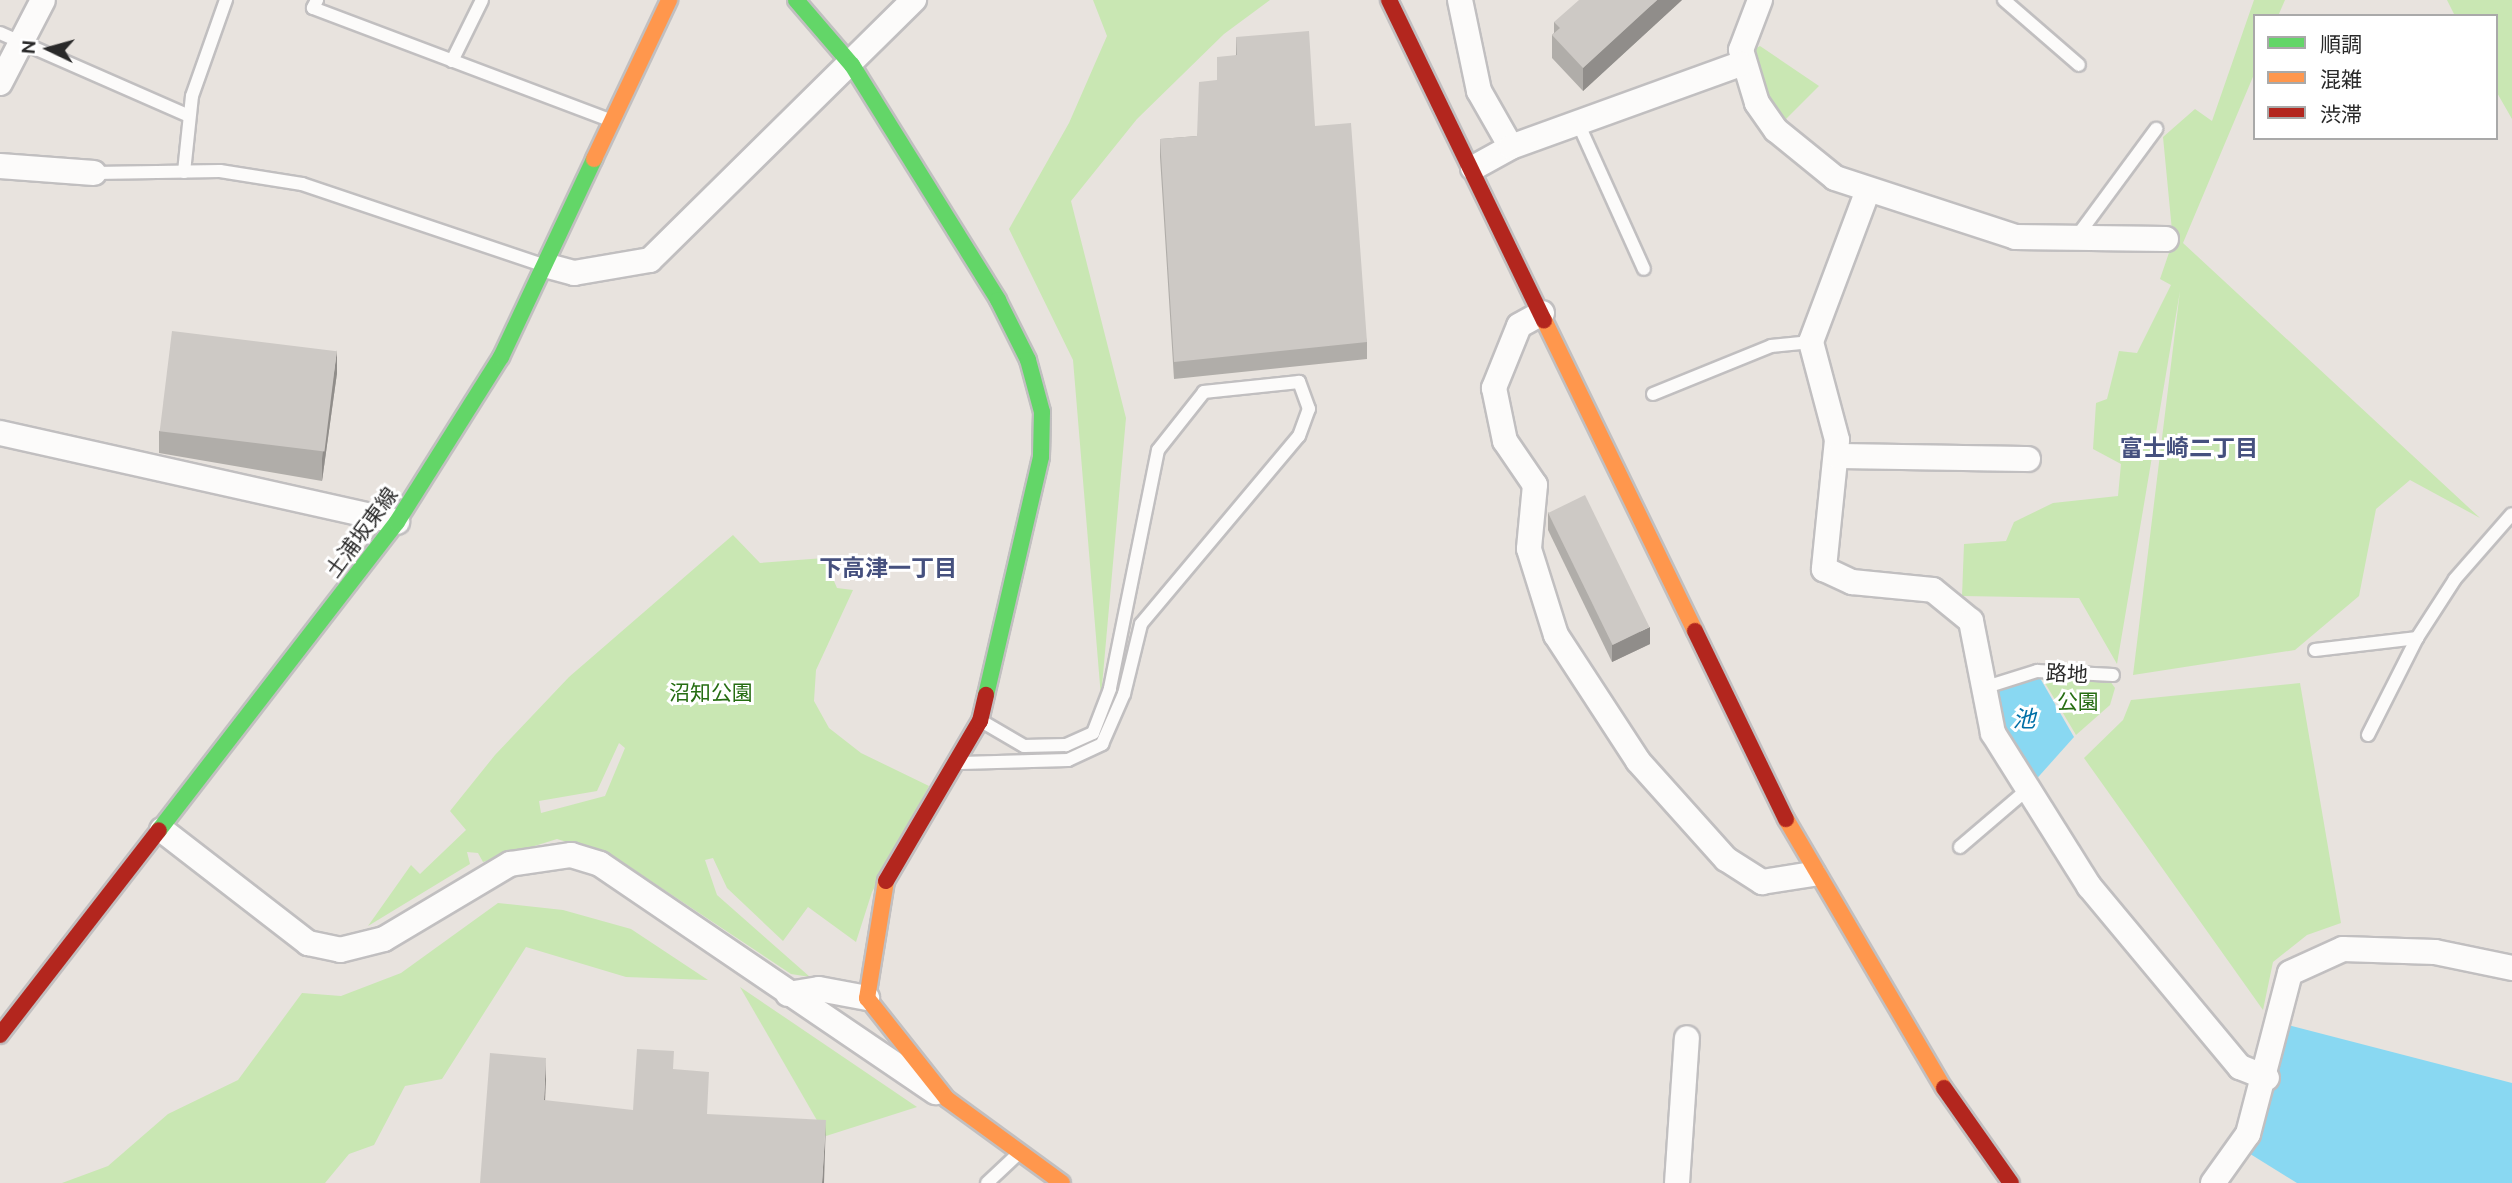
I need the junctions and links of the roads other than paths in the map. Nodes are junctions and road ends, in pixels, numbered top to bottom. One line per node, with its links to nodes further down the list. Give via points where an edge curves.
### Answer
1 (43, 0): 12 (street)
2 (226, 0): 18 (lane)
3 (317, 0): 13 (lane, via 313,8)
4 (482, 0): 13 (lane)
5 (669, 0): 19 (street, 土浦坂東線)
6 (796, 0): 15 (street)
7 (914, 0): 15 (street)
8 (1389, 0): 24 (street)
9 (1460, 0): 22 (street, via 1479,91)
10 (1760, 0): 14 (street)
11 (2004, 0): 16 (lane)
12 (11, 38): 17 (street); 18 (lane)
13 (452, 61): 19 (lane)
14 (1740, 64): 20 (street); 27 (street, via 1776,130 1835,178)
15 (852, 65): 30 (street, via 650,260 574,273); 44 (street, via 998,300 1028,360 1042,412 1041,457)
16 (2079, 65)
17 (0, 83)
18 (189, 116): 25 (lane)
19 (615, 122): 30 (street, 土浦坂東線)
20 (1578, 123): 22 (street); 31 (lane)
21 (2156, 129): 28 (lane)
22 (1511, 147): 24 (street)
23 (0, 166): 26 (street)
24 (1473, 168): 32 (street)
25 (184, 172): 26 (lane); 30 (lane, via 302,184)
26 (94, 173)
27 (1868, 190): 28 (street, via 1974,228); 33 (street)
28 (2075, 239): 29 (street)
29 (2166, 239)
30 (548, 267): 39 (street, 土浦坂東線, via 501,357)
31 (1644, 269)
32 (1542, 313): 50 (street); 50 (street, via 1519,326 1494,388 1505,441 1535,485 1529,549 1556,635 1638,761 1726,859 1762,882)
33 (1811, 342): 34 (lane, via 1770,346); 36 (street)
34 (1653, 394)
35 (0, 433): 39 (street)
36 (1837, 456): 37 (street); 43 (street, via 1824,569 1852,582 1912,583 1956,604 1978,636)
37 (2028, 459)
38 (2512, 514): 40 (lane, via 2455,579)
39 (397, 522): 48 (street, 土浦坂東線)
40 (2417, 638): 41 (lane); 45 (lane)
41 (2315, 650)
42 (2113, 675): 43 (lane, 路地, via 2037,671)
43 (1982, 688): 47 (street, via 1993,733)
44 (980, 720): 46 (street); 46 (lane, via 1024,746 1066,744 1093,733 1110,689 1158,450 1204,393 1299,382 1309,409 1299,436 1140,624 1124,694 1102,744 1068,760)
45 (2368, 735)
46 (959, 763): 53 (street, via 887,877)
47 (2029, 787): 49 (lane); 56 (street, via 2089,886 2240,1067)
48 (162, 830): 52 (street, via 307,943 340,950 384,939 510,864 571,855 647,891); 54 (street, 土浦坂東線)
49 (1960, 848)
50 (1814, 874): 62 (street, via 1921,1055)
51 (2512, 968): 56 (street, via 2435,953 2343,949 2313,959 2290,973)
52 (788, 994): 53 (street, via 819,989); 57 (street)
53 (867, 998): 57 (street)
54 (0, 1035)
55 (1687, 1038): 61 (street)
56 (2267, 1078): 63 (street, via 2239,1153)
57 (947, 1099): 58 (street)
58 (1021, 1151): 59 (lane); 60 (street)
59 (987, 1183)
60 (1062, 1183)
61 (1677, 1183)
62 (2011, 1183)
63 (2213, 1183)

